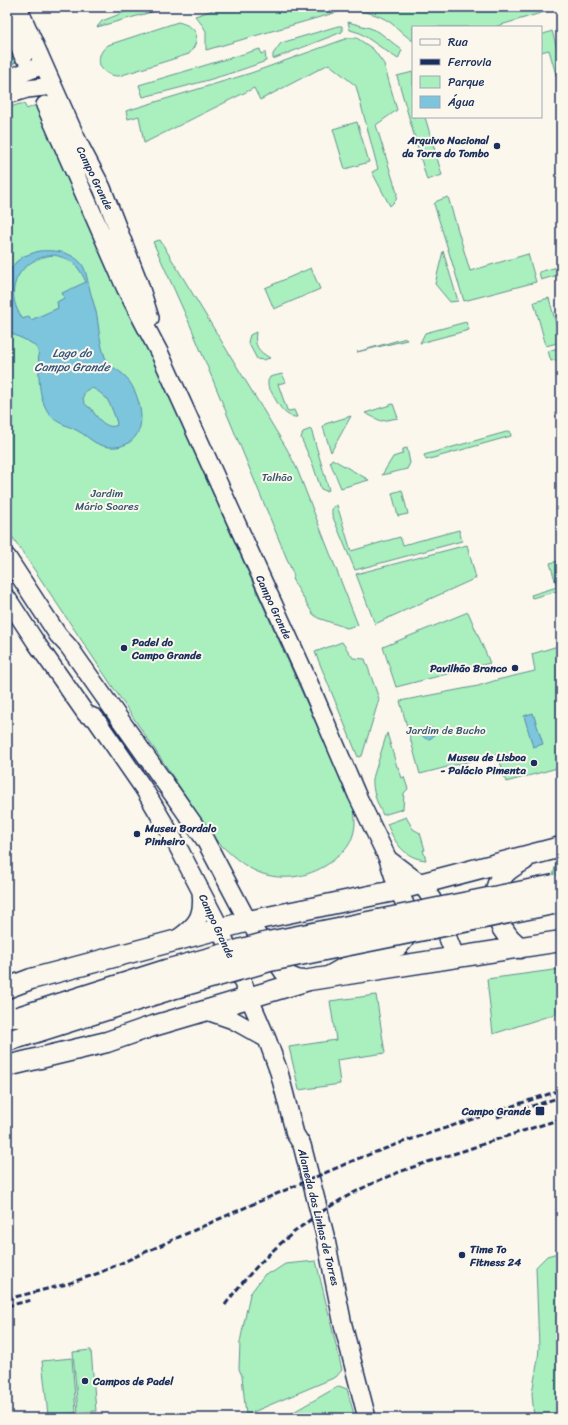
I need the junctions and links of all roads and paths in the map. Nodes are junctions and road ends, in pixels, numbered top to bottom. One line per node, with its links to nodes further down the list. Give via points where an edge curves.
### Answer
1 (18, 7): 4 (main road, Campo Grande)
2 (7, 19): 3 (main road)
3 (23, 56)
4 (43, 65): 5 (main road); 6 (main road, Campo Grande)
5 (7, 79)
6 (53, 86): 7 (main road); 9 (main road, Campo Grande, via 102,188 140,283)
7 (7, 95)
8 (45, 105): 9 (main road, Campo Grande, via 125,287)
9 (160, 354): 16 (main road, Campo Grande)
10 (7, 557): 12 (main road)
11 (7, 598): 13 (main road, Campo Grande, via 86,714)
12 (58, 635): 13 (main road, via 63,655); 21 (main road, via 204,840)
13 (95, 718): 18 (main road, Campo Grande, via 144,789)
14 (561, 847): 15 (highway)
15 (536, 854): 17 (highway); 25 (highway, via 504,873 496,894 496,914 507,935)
16 (388, 859): 17 (main road); 19 (main road, Campo Grande)
17 (421, 884): 19 (highway); 26 (main road, via 432,898)
18 (201, 890): 22 (main road, Campo Grande); 23 (main road, via 202,904 198,921)
19 (398, 890): 21 (highway); 27 (main road, Campo Grande, via 410,922 409,931 399,947 390,952 359,958)
20 (559, 894): 31 (highway, bridge, via 270,961)
21 (249, 920): 22 (highway); 27 (main road, via 284,973 298,979)
22 (219, 928): 23 (highway); 29 (main road, Campo Grande)
23 (176, 940): 28 (highway, via 30,979)
24 (561, 941): 25 (highway)
25 (520, 948): 26 (highway)
26 (456, 958): 27 (highway)
27 (316, 979): 29 (highway)
28 (7, 988)
29 (250, 999): 30 (highway); 32 (main road, Alameda das Linhas de Torres)
30 (207, 1011): 32 (main road, via 233,1020); 33 (highway, via 107,1042)
31 (14, 1029)
32 (267, 1039): 34 (main road, Alameda das Linhas de Torres, via 279,1072 295,1134 302,1145)
33 (7, 1066)
34 (367, 1418)

